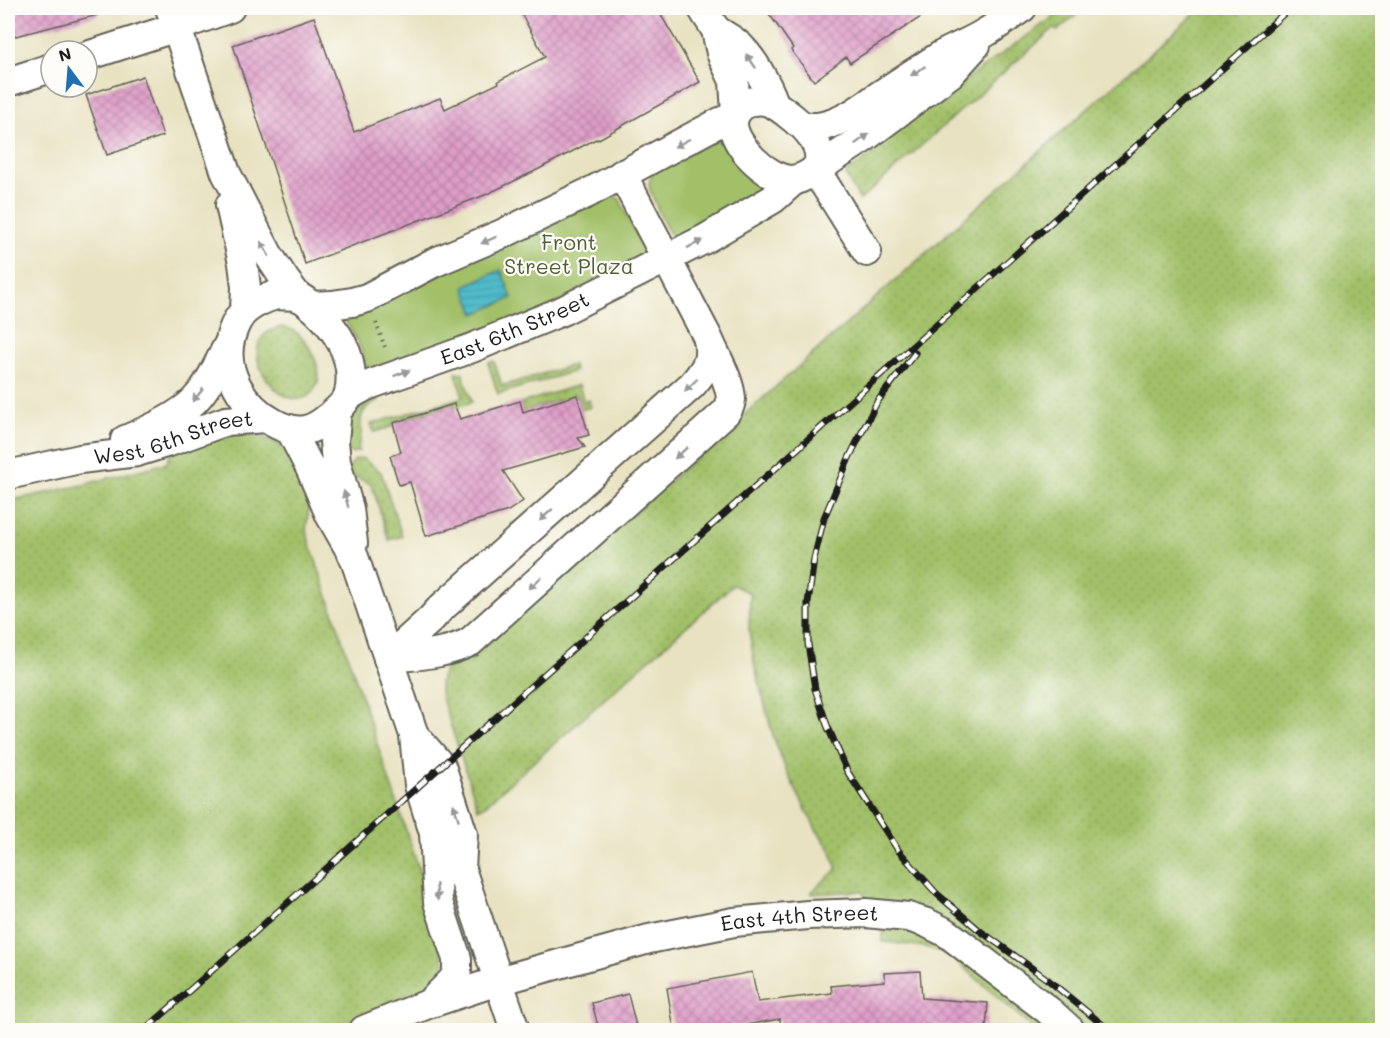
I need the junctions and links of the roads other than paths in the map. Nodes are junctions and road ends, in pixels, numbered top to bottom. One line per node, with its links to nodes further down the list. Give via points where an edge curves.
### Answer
1 (230, 8): 3 (street)
2 (1022, 8): 5 (street, East 6th Street)
3 (174, 17): 6 (street); 12 (street)
4 (709, 19): 9 (street, one-way to 4, via 751,60); 10 (street, via 734,81)
5 (987, 32): 11 (street, East 6th Street, one-way to 11, via 838,122); 14 (street, East 6th Street, one-way to 5, via 951,74)
6 (99, 51)
7 (39, 72): 8 (street)
8 (8, 82)
9 (774, 103): 10 (street, via 755,101); 11 (street)
10 (735, 115): 13 (street, one-way to 13); 14 (street, via 734,133 751,158 783,179)
11 (803, 126): 14 (street, via 819,151 817,165)
12 (226, 173): 17 (street, one-way to 12, via 268,254); 18 (street, via 243,263)
13 (622, 174): 16 (street); 17 (street, one-way to 17, via 367,298 332,305)
14 (806, 175): 15 (street, via 825,185); 16 (street, East 6th Street, one-way to 14, via 764,205)
15 (867, 252)
16 (667, 258): 19 (street); 21 (street, East 6th Street, one-way to 16, via 366,386 553,315)
17 (305, 302): 18 (street, via 276,295); 21 (street, via 331,325 343,342 351,378)
18 (245, 310): 20 (street)
19 (707, 336): 26 (street, one-way to 26, via 707,364 692,385); 26 (street, one-way to 26, via 730,392 726,412 470,642 442,652)
20 (228, 345): 22 (street, via 230,371 244,398); 23 (street, West 6th Street, one-way to 23, via 193,402 165,421)
21 (343, 403): 22 (street, via 324,421 306,430); 25 (street, one-way to 21, via 349,509 334,441)
22 (277, 424): 23 (street, West 6th Street, via 226,421 137,452); 25 (street, via 311,470)
23 (80, 459): 24 (street, West 6th Street)
24 (8, 475)
25 (354, 557): 26 (street)
26 (388, 658): 27 (street)
27 (414, 735): 28 (street, via 419,786); 29 (street, one-way to 27, via 464,834 441,766)
28 (434, 833): 29 (street); 31 (street, one-way to 31, via 438,902 457,959 457,971)
29 (461, 869): 30 (street)
30 (498, 981): 31 (street, East 4th Street); 32 (street, East 4th Street, via 649,939 734,922 866,913 908,917 947,933); 34 (street)
31 (428, 1004): 33 (street, East 4th Street)
32 (1048, 1021): 35 (street, East 4th Street)
33 (364, 1030)
34 (515, 1030)
35 (1070, 1030)

